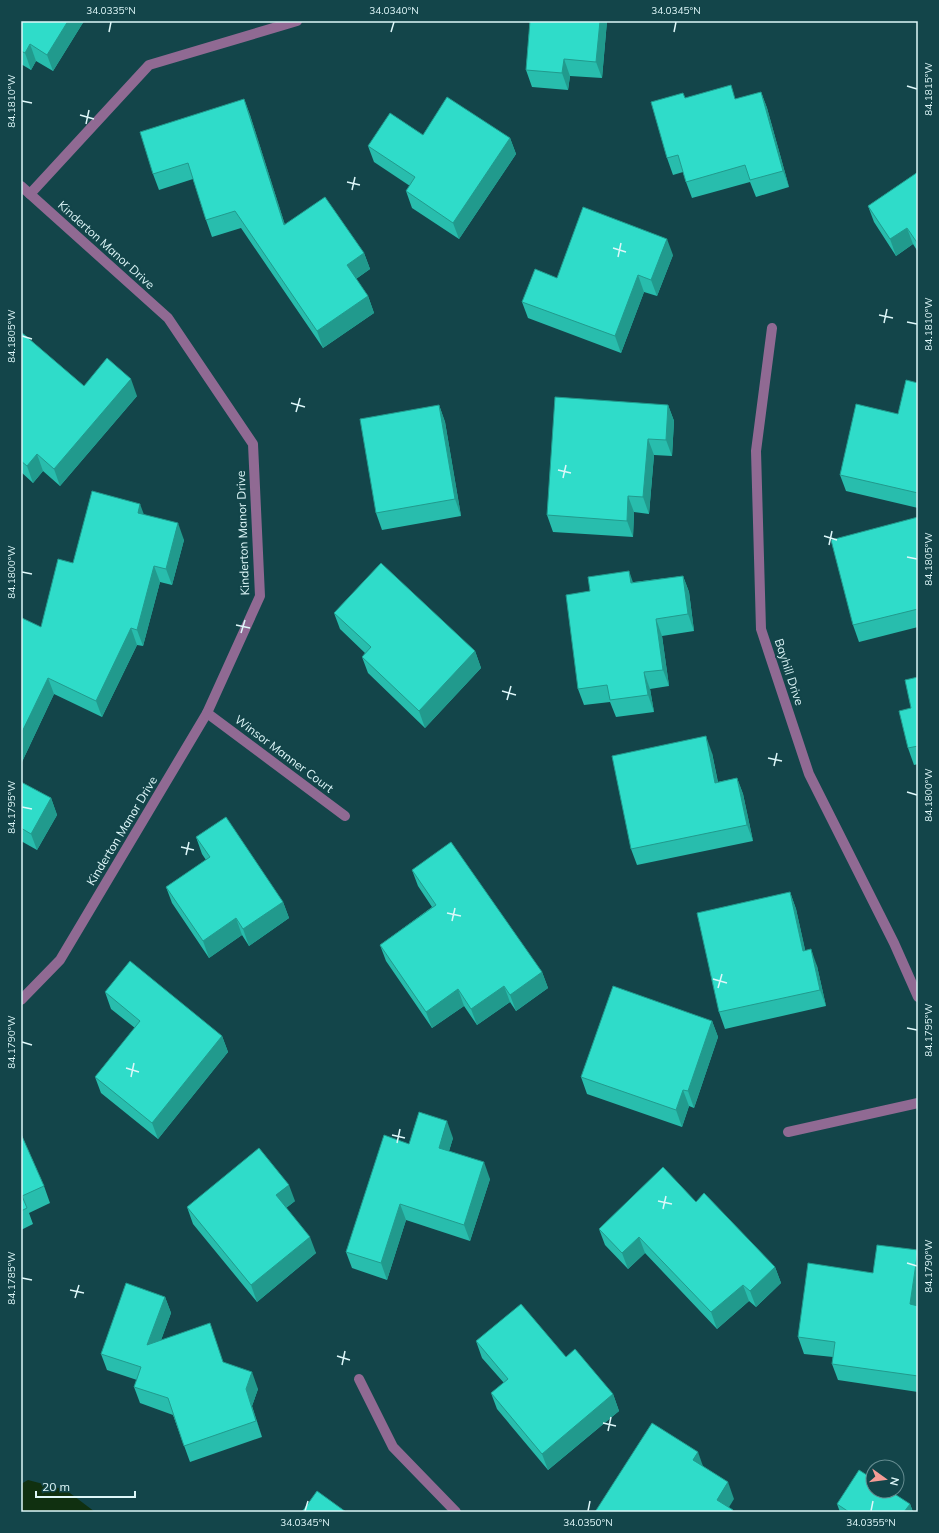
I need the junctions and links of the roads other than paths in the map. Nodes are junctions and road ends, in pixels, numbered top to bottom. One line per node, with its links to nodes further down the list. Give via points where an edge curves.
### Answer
1 (297, 21): 3 (street, via 149,65)
2 (21, 186): 3 (street, Kinderton Manor Drive)
3 (30, 194): 5 (street, Kinderton Manor Drive, via 168,318 253,444 260,596)
4 (772, 328): 7 (street, Bayhill Drive, via 756,450 761,629 809,774 894,943)
5 (207, 713): 6 (street, Winsor Manner Court); 8 (street, Kinderton Manor Drive, via 60,960)
6 (345, 816)
7 (918, 997)
8 (21, 1000)
9 (918, 1103): 10 (street)
10 (788, 1132)
11 (359, 1379): 12 (street, via 393,1447)
12 (456, 1512)

